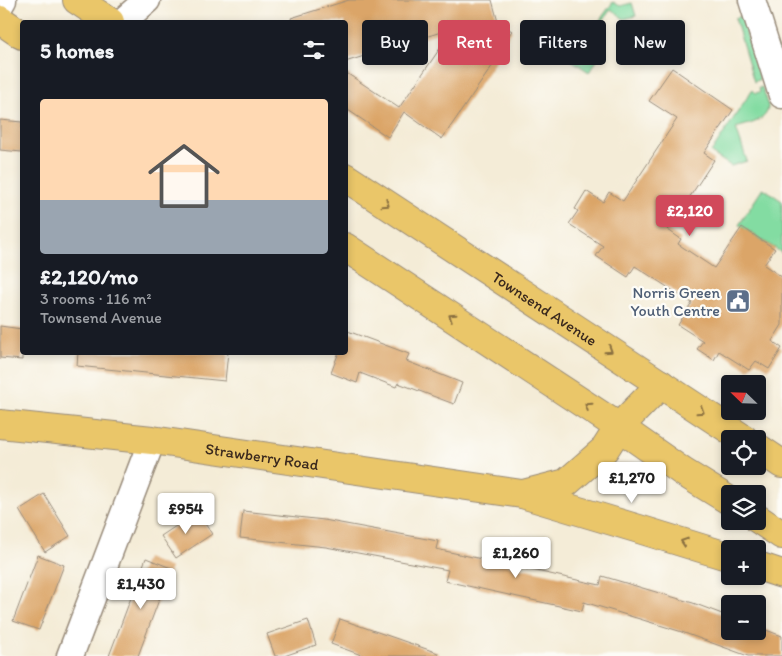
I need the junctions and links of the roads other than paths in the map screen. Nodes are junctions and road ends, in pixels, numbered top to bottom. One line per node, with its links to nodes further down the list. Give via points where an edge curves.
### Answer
1 (3, 0): 5 (street)
2 (78, 0): 7 (main road)
3 (147, 0): 8 (street)
4 (752, 0): 10 (street)
5 (0, 5)
6 (0, 20): 9 (main road)
7 (107, 20)
8 (124, 20)
9 (20, 34)
10 (782, 95)
11 (348, 179): 13 (main road, Townsend Avenue, one-way to 13)
12 (348, 249): 15 (main road, one-way to 12)
13 (661, 384): 15 (main road, Strawberry Road); 16 (main road, Townsend Avenue, one-way to 16)
14 (0, 424): 17 (main road, Strawberry Road)
15 (618, 427): 20 (main road, Strawberry Road, via 605,449 566,483); 21 (main road)
16 (730, 430)
17 (152, 440): 20 (main road, Strawberry Road); 27 (street)
18 (766, 453): 19 (main road)
19 (782, 464)
20 (522, 494): 24 (main road, Strawberry Road, one-way to 20)
21 (721, 495)
22 (766, 524): 23 (main road)
23 (782, 534)
24 (721, 554)
25 (766, 569): 26 (main road)
26 (782, 574)
27 (70, 656)

